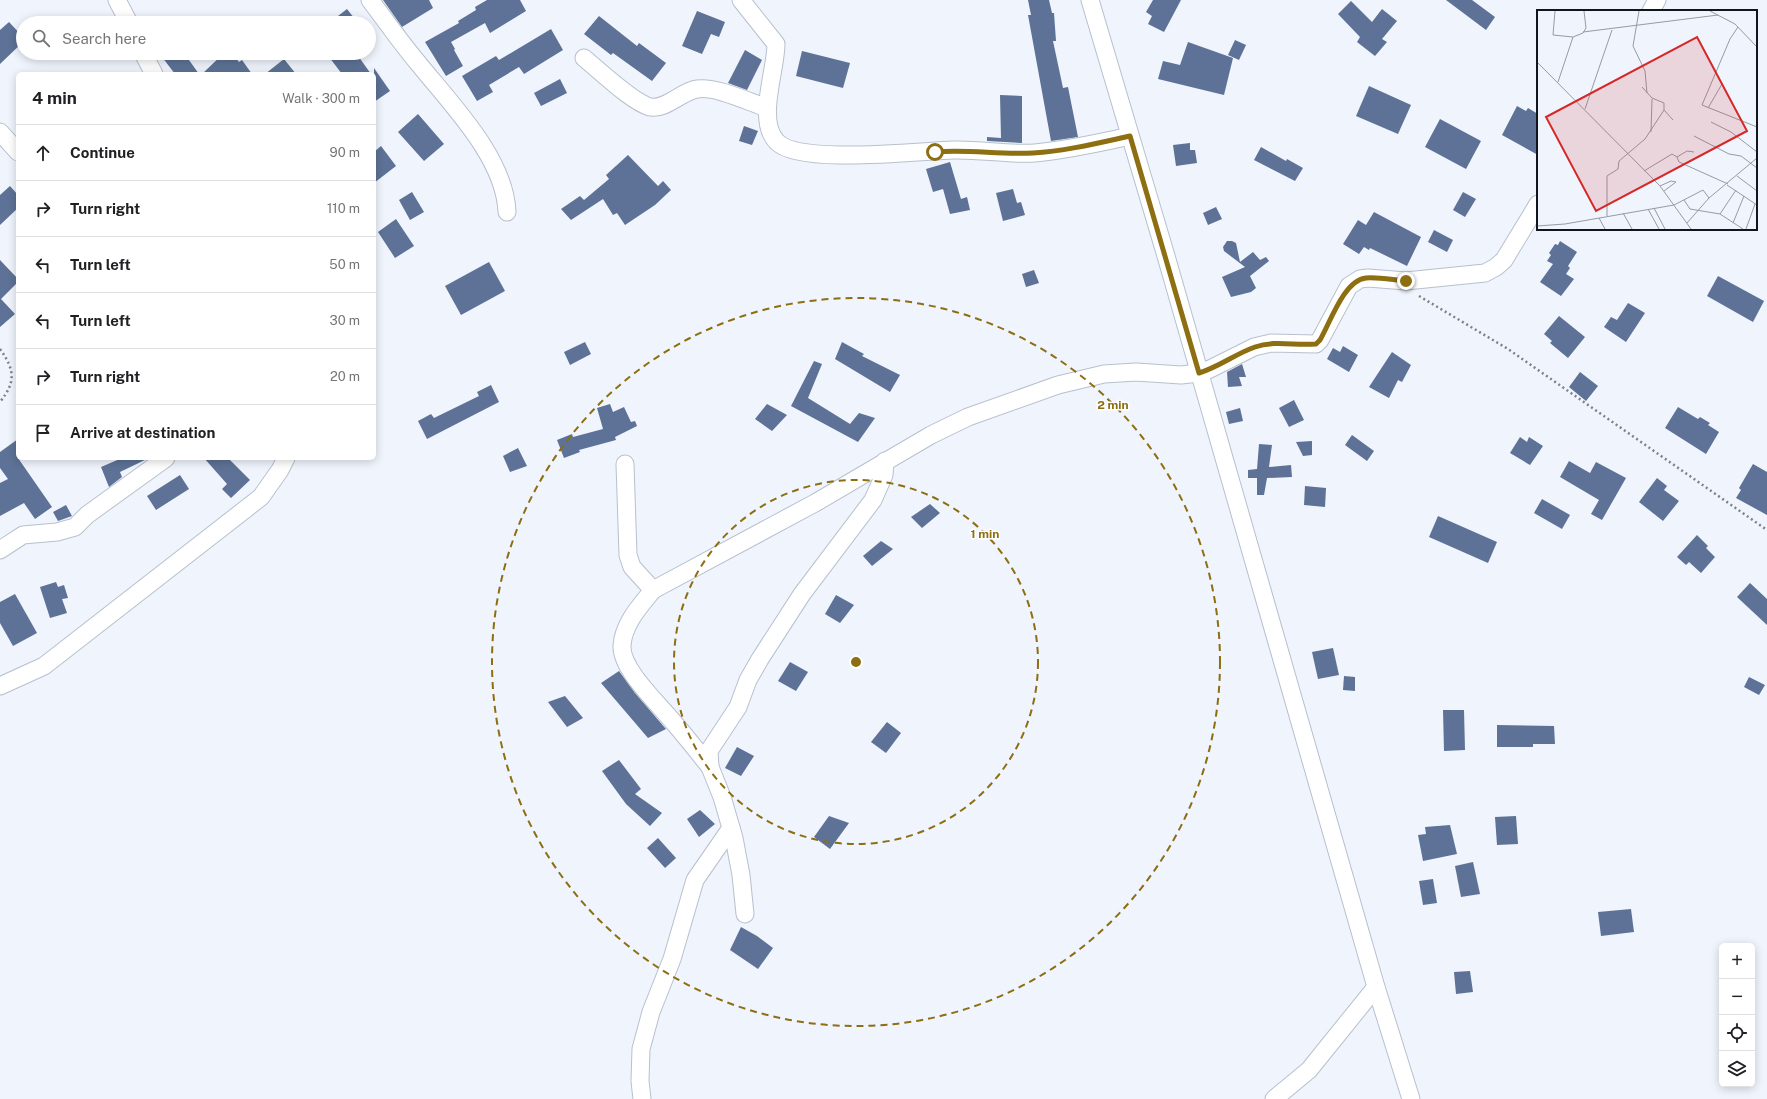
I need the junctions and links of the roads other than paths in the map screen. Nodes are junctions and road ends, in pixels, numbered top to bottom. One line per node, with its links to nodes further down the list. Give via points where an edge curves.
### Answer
1 (117, 0): 7 (street)
2 (370, 0): 16 (street, via 482,142 506,199)
3 (741, 0): 11 (street, via 776,44)
4 (1090, 0): 13 (street)
5 (1657, 0): 6 (street)
6 (1652, 10)
7 (125, 16)
8 (584, 58): 11 (street, via 639,103 651,107 661,106 699,88 712,89)
9 (147, 60): 10 (street)
10 (153, 72)
11 (767, 108): 13 (street, via 770,130 777,142 790,149 825,154 902,154 954,150 1033,153 1080,147)
12 (0, 132): 14 (street)
13 (1130, 136): 17 (street)
14 (16, 150)
15 (1537, 206): 17 (street, via 1504,260 1496,268 1485,273 1406,281 1368,278 1355,282 1344,294 1316,344 1271,343 1254,347)
16 (507, 212)
17 (1199, 373): 20 (street, via 1104,374 1058,385 968,417); 28 (street)
18 (163, 460): 22 (street, via 87,515 75,527 57,532 23,535)
19 (285, 460): 24 (street, via 261,497 44,666)
20 (885, 461): 23 (street, via 815,503); 25 (street, via 884,475 873,500 802,594 760,659 730,720 712,744 708,757)
21 (625, 464): 23 (street, via 628,555 632,567)
22 (0, 550)
23 (654, 590): 25 (street, via 635,612 625,631 622,646 624,657 642,684)
24 (0, 686)
25 (710, 767): 26 (street)
26 (731, 828): 27 (street, via 741,875); 29 (street, via 695,880 672,959 651,1012 641,1049)
27 (745, 914)
28 (1376, 987): 30 (street, via 1309,1070); 31 (street)
29 (642, 1099)
30 (1274, 1099)
31 (1412, 1099)

